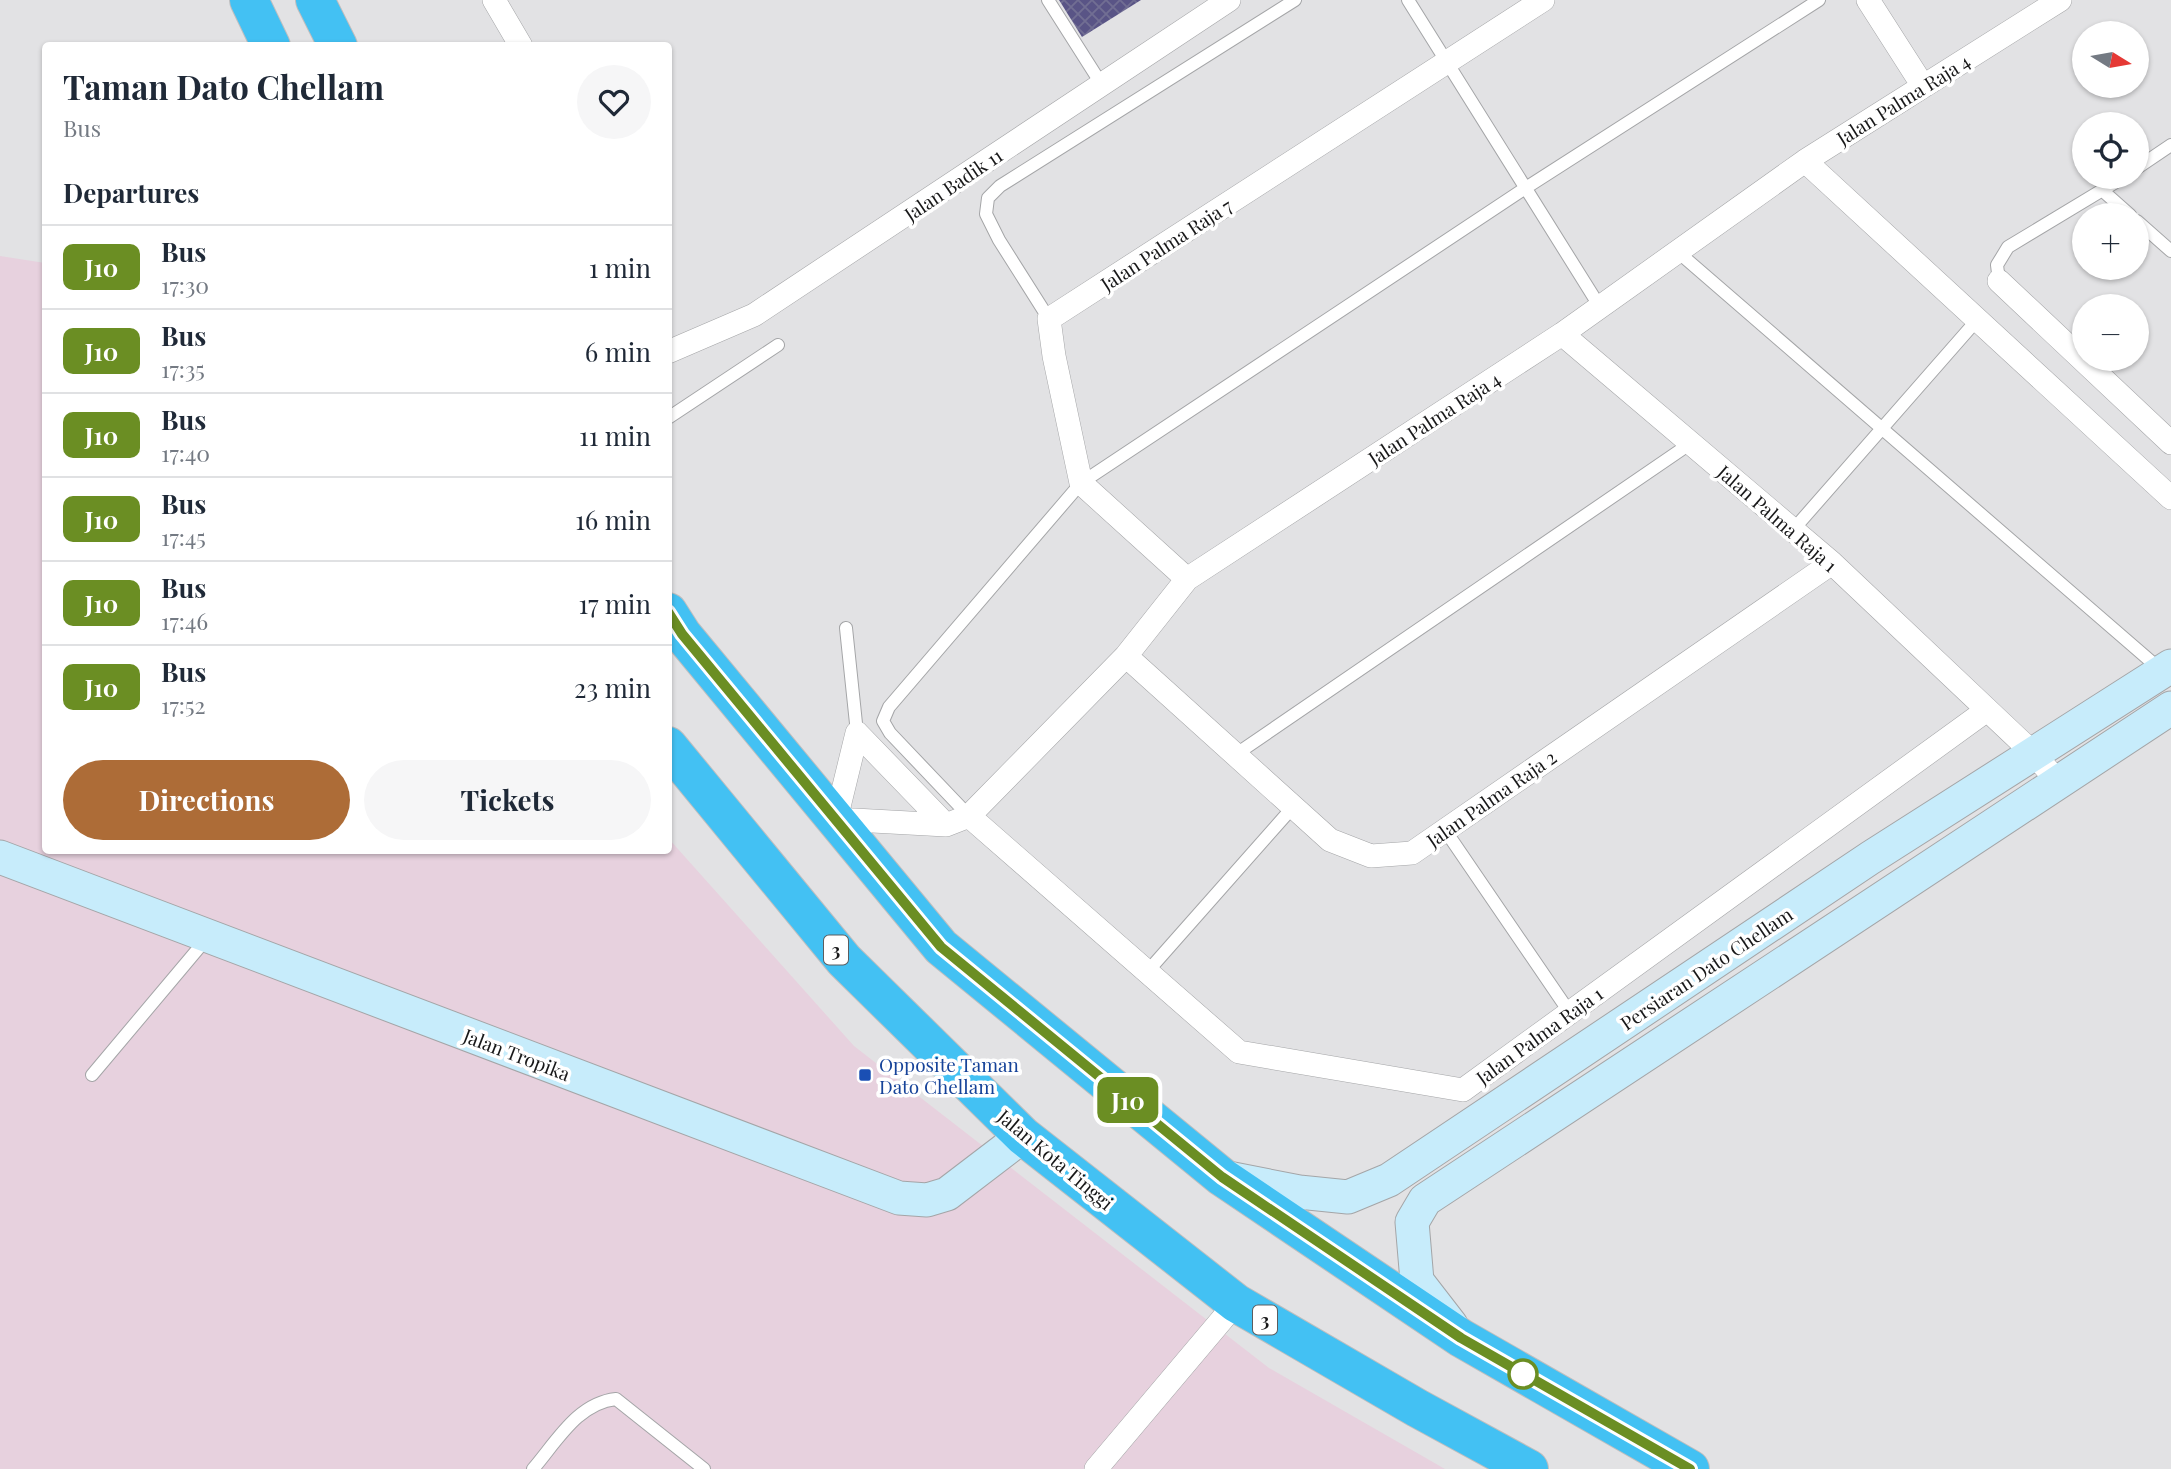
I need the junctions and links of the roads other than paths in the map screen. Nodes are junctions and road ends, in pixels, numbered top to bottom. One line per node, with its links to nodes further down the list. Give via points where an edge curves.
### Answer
1 (249, 0): 12 (highway)
2 (315, 0): 13 (highway)
3 (494, 0): 14 (street)
4 (1048, 0): 16 (lane)
5 (1295, 0): 30 (lane, via 988,198 986,214 999,240)
6 (1408, 0): 15 (lane)
7 (1543, 0): 15 (street, Jalan Palma Raja 7)
8 (1819, 0): 21 (lane)
9 (1868, 0): 17 (street)
10 (2060, 0): 17 (street, Jalan Palma Raja 4)
11 (1226, 1): 16 (street, Jalan Badik 11)
12 (269, 42)
13 (336, 42)
14 (519, 42)
15 (1445, 65): 21 (lane); 30 (street, Jalan Palma Raja 7)
16 (1101, 85): 34 (street, Jalan Badik 11, via 754,315)
17 (1923, 86): 20 (street, Jalan Palma Raja 4)
18 (2171, 145): 19 (lane)
19 (2149, 160)
20 (1805, 161): 27 (street, Jalan Palma Raja 4); 31 (street)
21 (1524, 189): 29 (lane); 39 (lane)
22 (2106, 189): 23 (lane)
23 (2103, 191): 24 (lane); 28 (lane, via 2008,247 1997,265)
24 (2116, 203)
25 (2149, 232): 26 (lane)
26 (2171, 251)
27 (1678, 252): 29 (street, Jalan Palma Raja 4); 36 (lane)
28 (1999, 281): 38 (street)
29 (1600, 307): 32 (street, Jalan Palma Raja 4)
30 (1049, 319): 39 (street)
31 (1977, 320): 36 (lane); 40 (street)
32 (1562, 334): 37 (street, Jalan Palma Raja 1); 43 (street, Jalan Palma Raja 4)
33 (778, 345): 35 (lane)
34 (672, 350)
35 (672, 415)
36 (1883, 431): 41 (lane); 47 (lane)
37 (1691, 443): 41 (street, Jalan Palma Raja 1); 53 (lane)
38 (2171, 443)
39 (1082, 482): 43 (street); 56 (lane, via 889,707 883,721)
40 (2171, 498)
41 (1793, 530): 42 (street, Jalan Palma Raja 1)
42 (1832, 563): 49 (street, Jalan Palma Raja 1); 59 (street, Jalan Palma Raja 2)
43 (1187, 579): 46 (street, Jalan Palma Raja 4)
44 (672, 618): 57 (highway)
45 (846, 628): 50 (lane)
46 (1126, 656): 53 (street, Jalan Palma Raja 2); 56 (street, Jalan Palma Raja 4)
47 (2167, 669): 52 (street, Persiaran Dato Chellam)
48 (2171, 708): 54 (street, Persiaran Dato Chellam)
49 (1987, 710): 52 (street, Jalan Palma Raja 1); 63 (street, Jalan Palma Raja 1)
50 (857, 733): 57 (street); 58 (street)
51 (672, 751): 65 (highway, Jalan Kota Tinggi / 3, via 844,960)
52 (2033, 753): 54 (street, Jalan Palma Raja 1); 66 (street, Persiaran Dato Chellam, via 1389,1180 1348,1197)
53 (1236, 754): 55 (street, Jalan Palma Raja 2)
54 (2059, 783): 68 (street, Persiaran Dato Chellam, via 1425,1200 1412,1222 1418,1281)
55 (1293, 807): 59 (street, Jalan Palma Raja 2, via 1330,840 1371,856 1412,853); 62 (lane)
56 (969, 817): 58 (street, Jalan Palma Raja 4); 62 (street, Jalan Palma Raja 1)
57 (836, 819): 58 (street, Jalan Palma Raja 4); 66 (highway, via 941,947)
58 (946, 825)
59 (1445, 830): 63 (lane)
60 (0, 857): 61 (street, Jalan Tropika)
61 (208, 937): 64 (lane); 65 (street, Jalan Tropika, via 899,1198 927,1200 947,1194)
62 (1148, 971): 63 (street, Jalan Palma Raja 1, via 1239,1052 1463,1090)
63 (1570, 1013)
64 (92, 1075)
65 (1023, 1136): 67 (highway, Jalan Kota Tinggi / 3)
66 (1222, 1177): 68 (highway)
67 (1236, 1303): 71 (street); 72 (highway, Jalan Kota Tinggi / 3)
68 (1461, 1338): 73 (highway)
69 (533, 1469): 70 (lane, via 584,1409 616,1399)
70 (704, 1469)
71 (1096, 1469)
72 (1530, 1469)
73 (1690, 1469)

